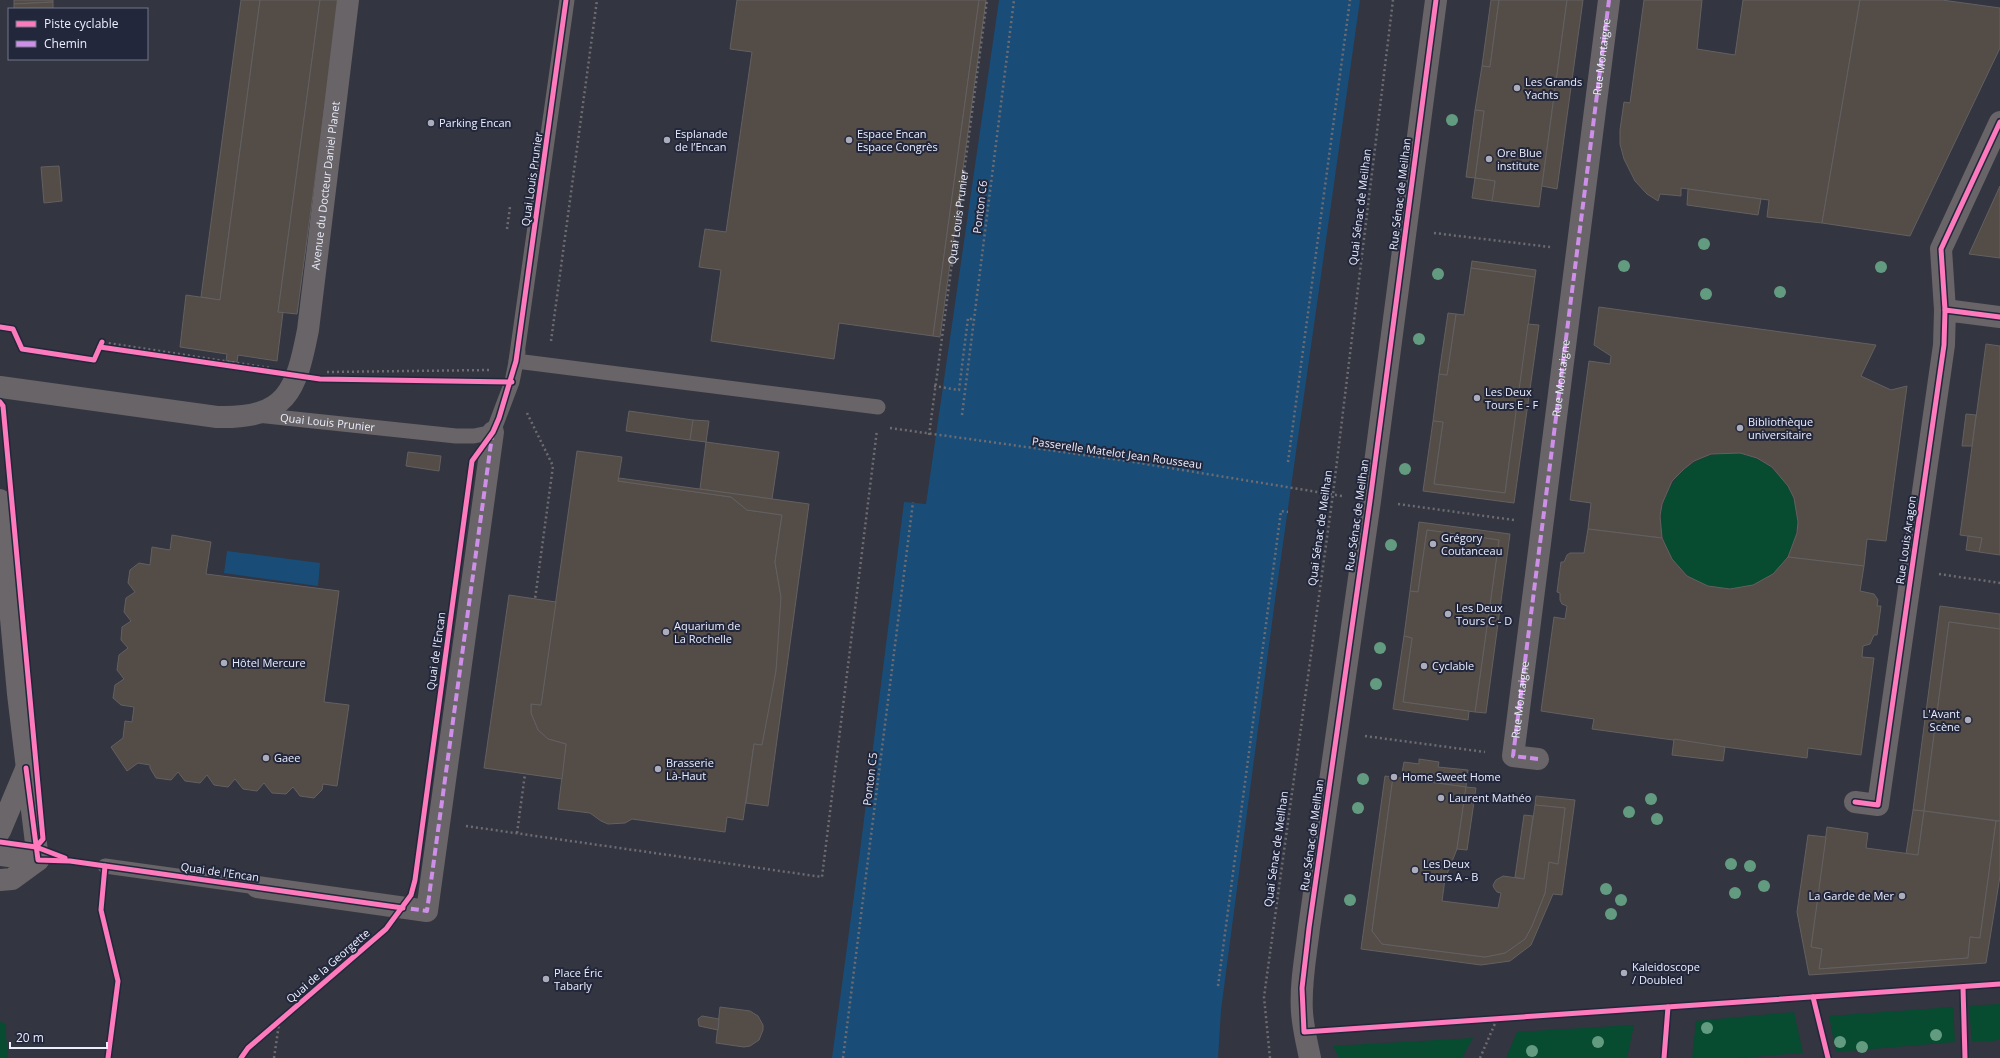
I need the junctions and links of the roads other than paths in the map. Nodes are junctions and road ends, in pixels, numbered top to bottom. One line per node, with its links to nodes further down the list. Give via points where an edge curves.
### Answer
1 (348, 0): 11 (street, Avenue du Docteur Daniel Planet, via 308,330 298,374 290,392 281,402)
2 (566, 0): 8 (lane, Quai Louis Prunier)
3 (1436, 0): 23 (street, Rue Sénac de Meilhan, via 1302,988 1304,1032)
4 (1609, 0): 14 (street, Rue Montaigne, via 1513,756)
5 (2000, 122): 6 (street, Rue Louis Aragon, via 1941,249)
6 (1945, 310): 7 (street); 16 (street, Rue Louis Aragon, via 1944,345 1878,805)
7 (2000, 317)
8 (516, 362): 10 (lane); 12 (lane, Quai Louis Prunier, via 512,382)
9 (0, 387): 11 (street, Avenue du Docteur Daniel Planet, via 217,417 237,418)
10 (878, 407)
11 (255, 415): 12 (lane, Quai Louis Prunier, via 456,436)
12 (493, 432): 22 (street, Quai de l'Encan, via 427,911)
13 (0, 500): 15 (main road)
14 (1538, 759)
15 (26, 768): 17 (main road); 18 (main road)
16 (1855, 802)
17 (0, 831)
18 (37, 853): 19 (main road); 21 (main road, via 12,879)
19 (0, 856)
20 (105, 866): 22 (lane, Quai de l'Encan)
21 (0, 880)
22 (257, 887)
23 (1310, 1058)

